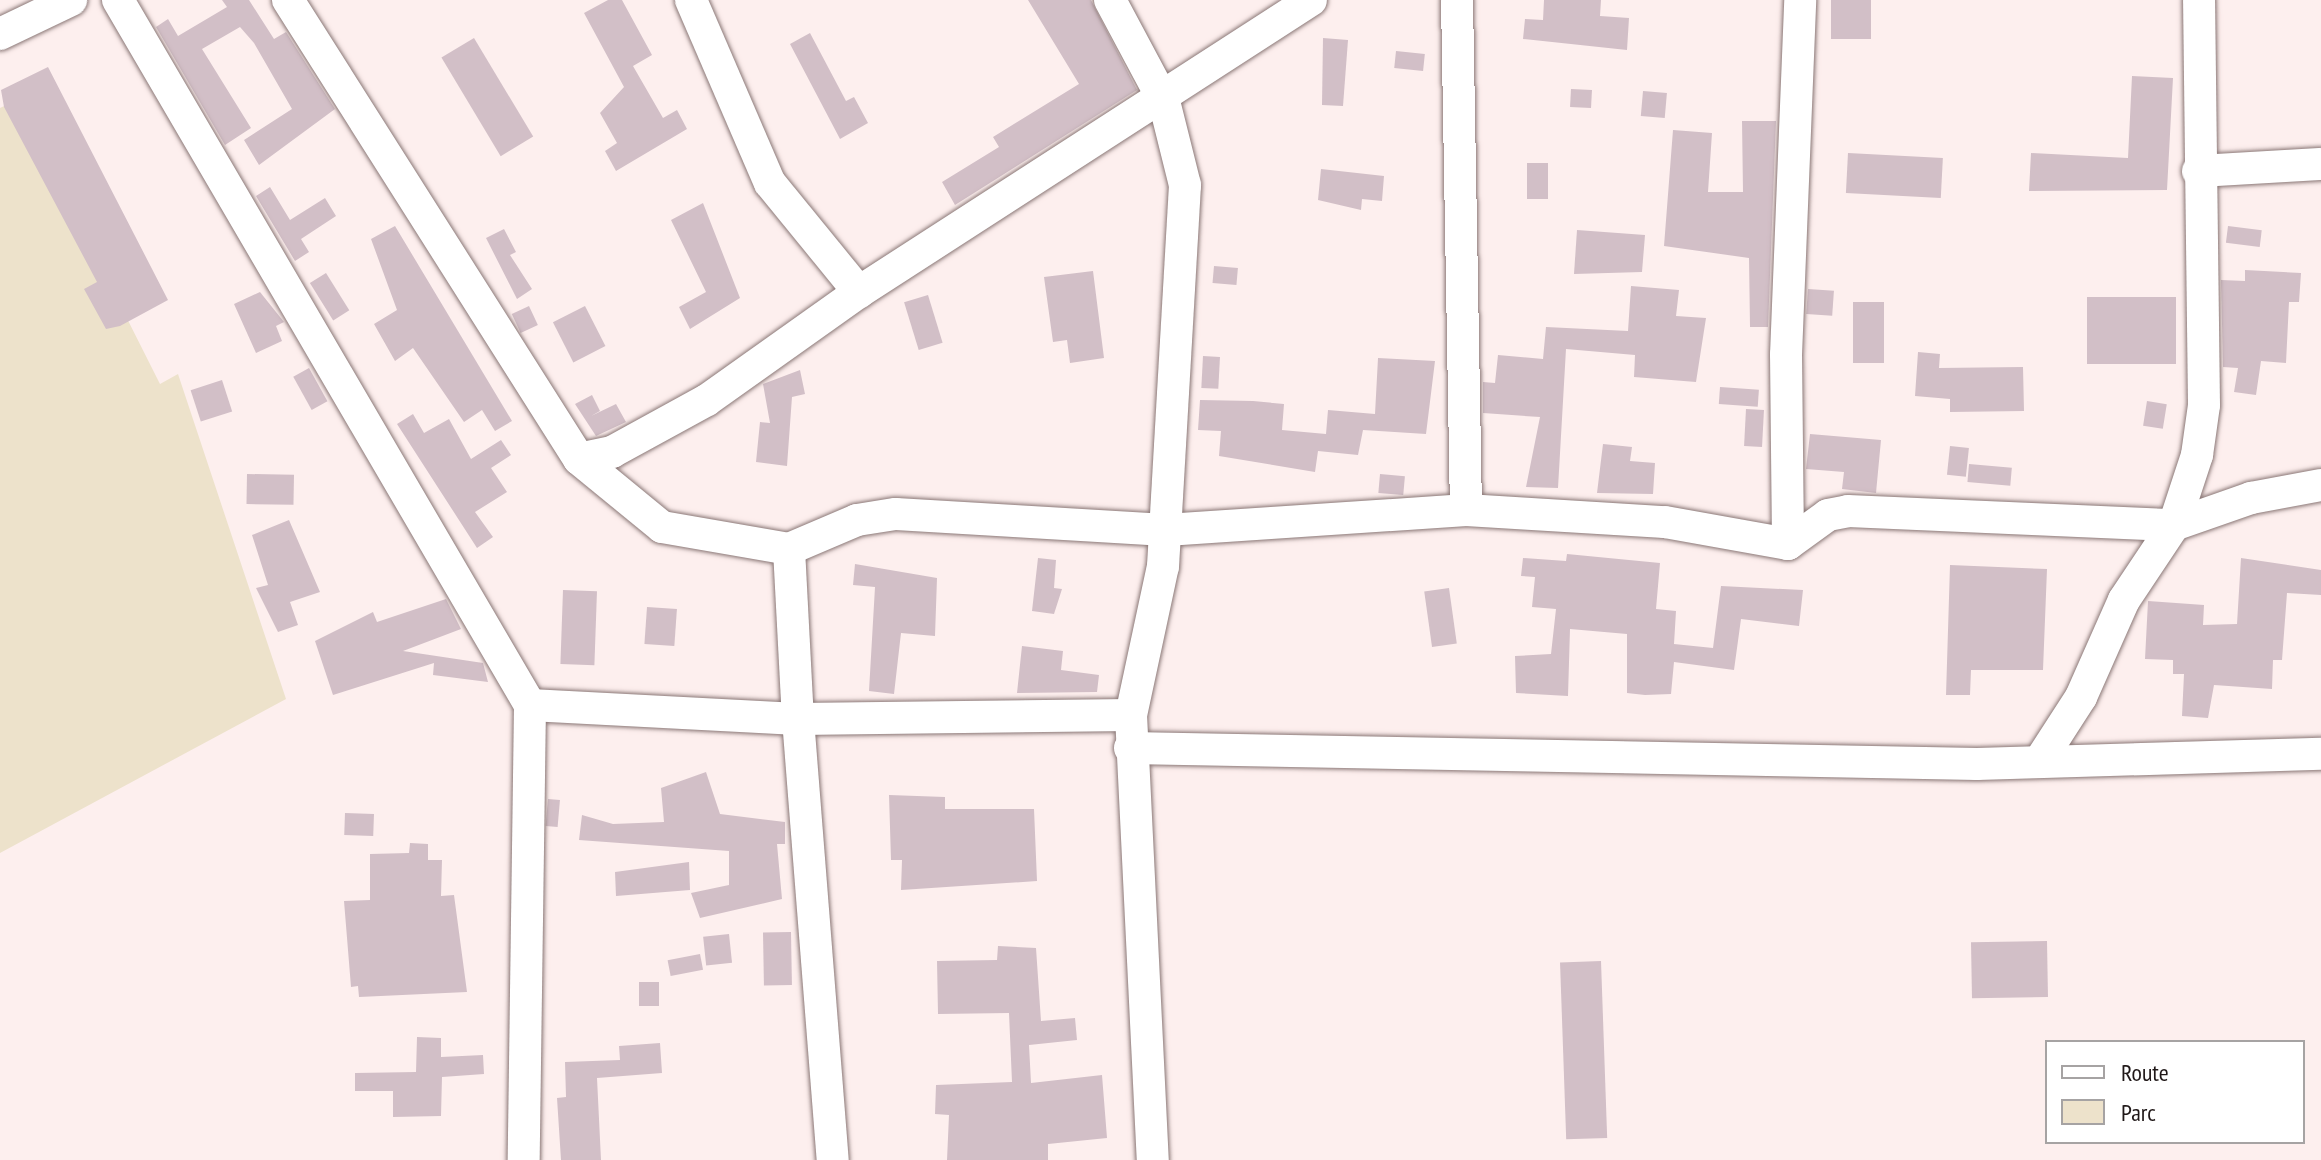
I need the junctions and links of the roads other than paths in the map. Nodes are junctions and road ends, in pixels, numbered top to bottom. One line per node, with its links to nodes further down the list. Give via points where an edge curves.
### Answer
1 (71, 0): 10 (street)
2 (118, 0): 22 (street)
3 (288, 0): 15 (street)
4 (691, 0): 14 (street, via 770,183)
5 (1110, 0): 11 (street)
6 (1311, 0): 11 (street)
7 (1457, 0): 17 (street)
8 (1800, 0): 20 (street, via 1786,355)
9 (2199, 0): 13 (street)
10 (0, 34)
11 (1164, 101): 14 (street); 19 (street, via 1185,185)
12 (2321, 164): 13 (street)
13 (2198, 171): 18 (street, via 2204,405)
14 (859, 292): 15 (street, via 707,400 612,452)
15 (579, 459): 21 (street, via 662,527)
16 (2321, 485): 18 (street, via 2251,498)
17 (1466, 510): 19 (street); 20 (street, via 1665,522)
18 (2174, 525): 20 (street, via 1848,511 1828,515); 27 (street, via 2124,600 2081,697)
19 (1166, 530): 21 (street, via 896,514 857,520); 23 (street)
20 (1788, 544)
21 (789, 549): 24 (street)
22 (530, 705): 24 (street); 28 (street)
23 (1131, 715): 24 (street); 25 (street)
24 (798, 719): 29 (street)
25 (1130, 748): 27 (street, via 1977,764); 30 (street)
26 (2321, 754): 27 (street)
27 (2041, 759)
28 (524, 1160)
29 (833, 1160)
30 (1153, 1160)

